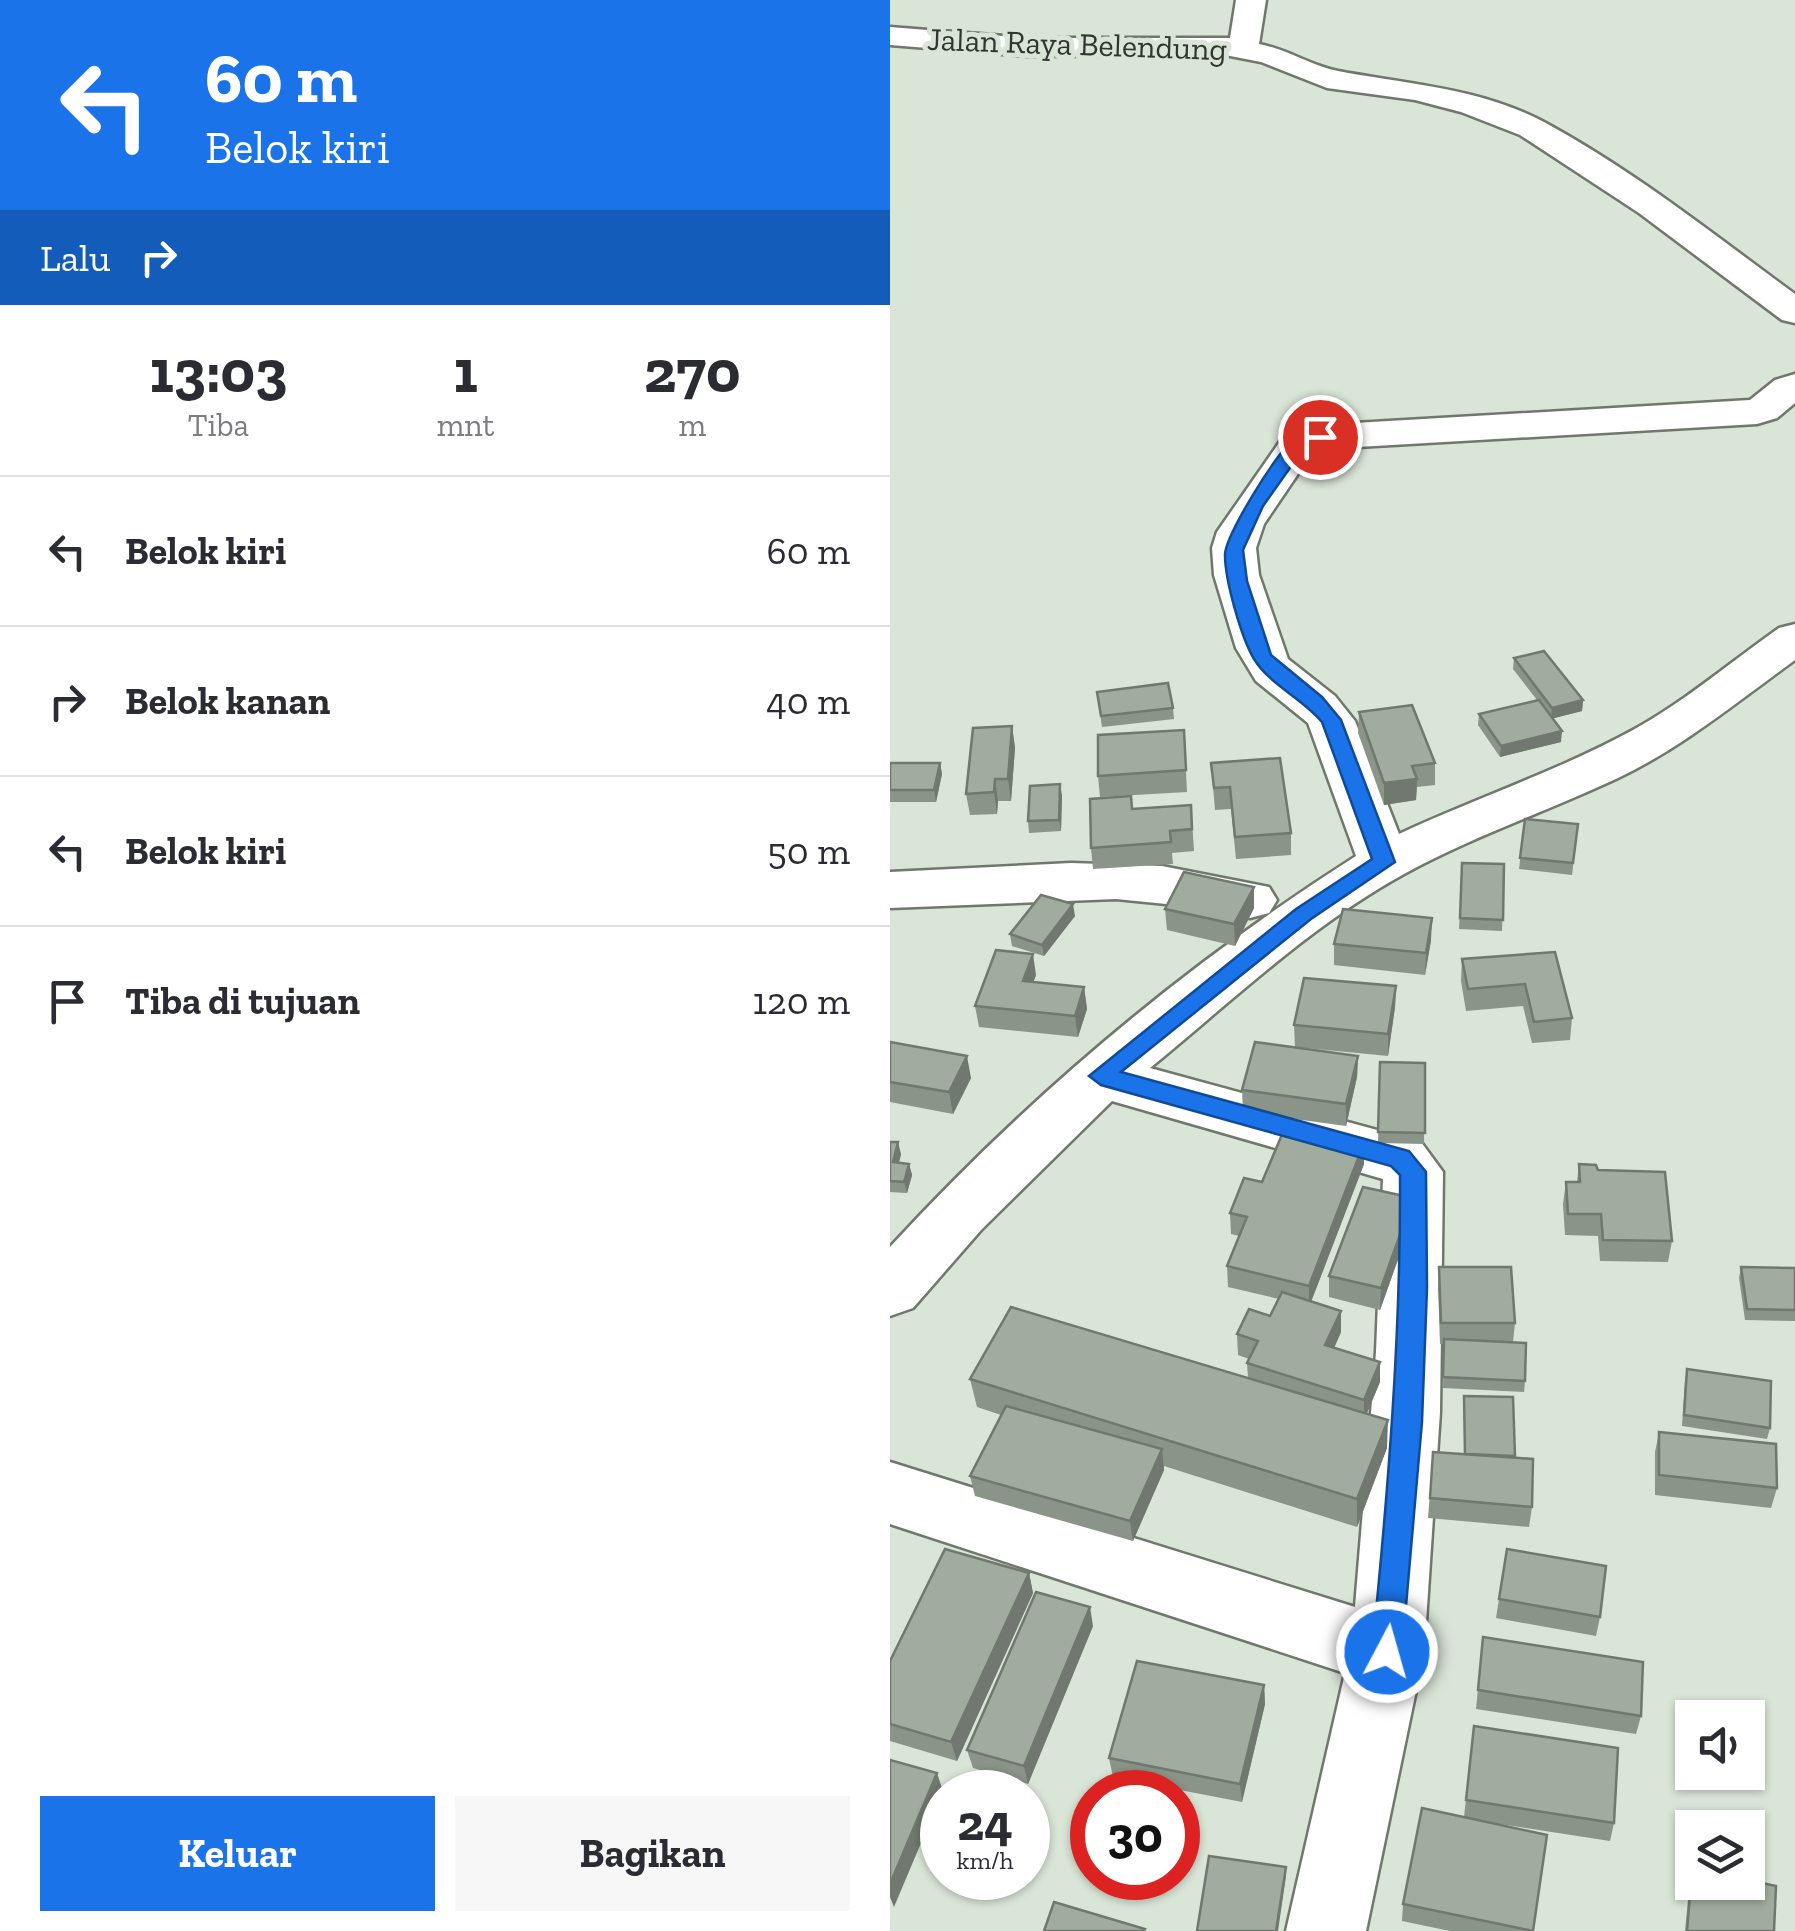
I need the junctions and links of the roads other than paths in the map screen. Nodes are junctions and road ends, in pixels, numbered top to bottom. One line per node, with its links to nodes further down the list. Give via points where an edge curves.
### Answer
1 (1251, 0): 3 (street)
2 (890, 36): 3 (street, Jalan Raya Belendung)
3 (1243, 50): 4 (street, Jalan Raya Belendung, via 1327,79 1472,104 1530,128)
4 (1795, 312)
5 (1795, 386): 7 (street, via 1757,412 1320,437 1298,444 1237,538 1238,581 1261,655 1331,720)
6 (1795, 638): 7 (street, via 1654,739)
7 (1384, 862): 9 (street)
8 (890, 890): 9 (street, via 1152,882 1208,888)
9 (1304, 914): 10 (street)
10 (1101, 1076): 11 (street); 13 (street, via 1400,1158 1413,1172 1408,1422)
11 (890, 1290)
12 (890, 1493): 13 (street)
13 (1387, 1652): 14 (street)
14 (1326, 1931)

